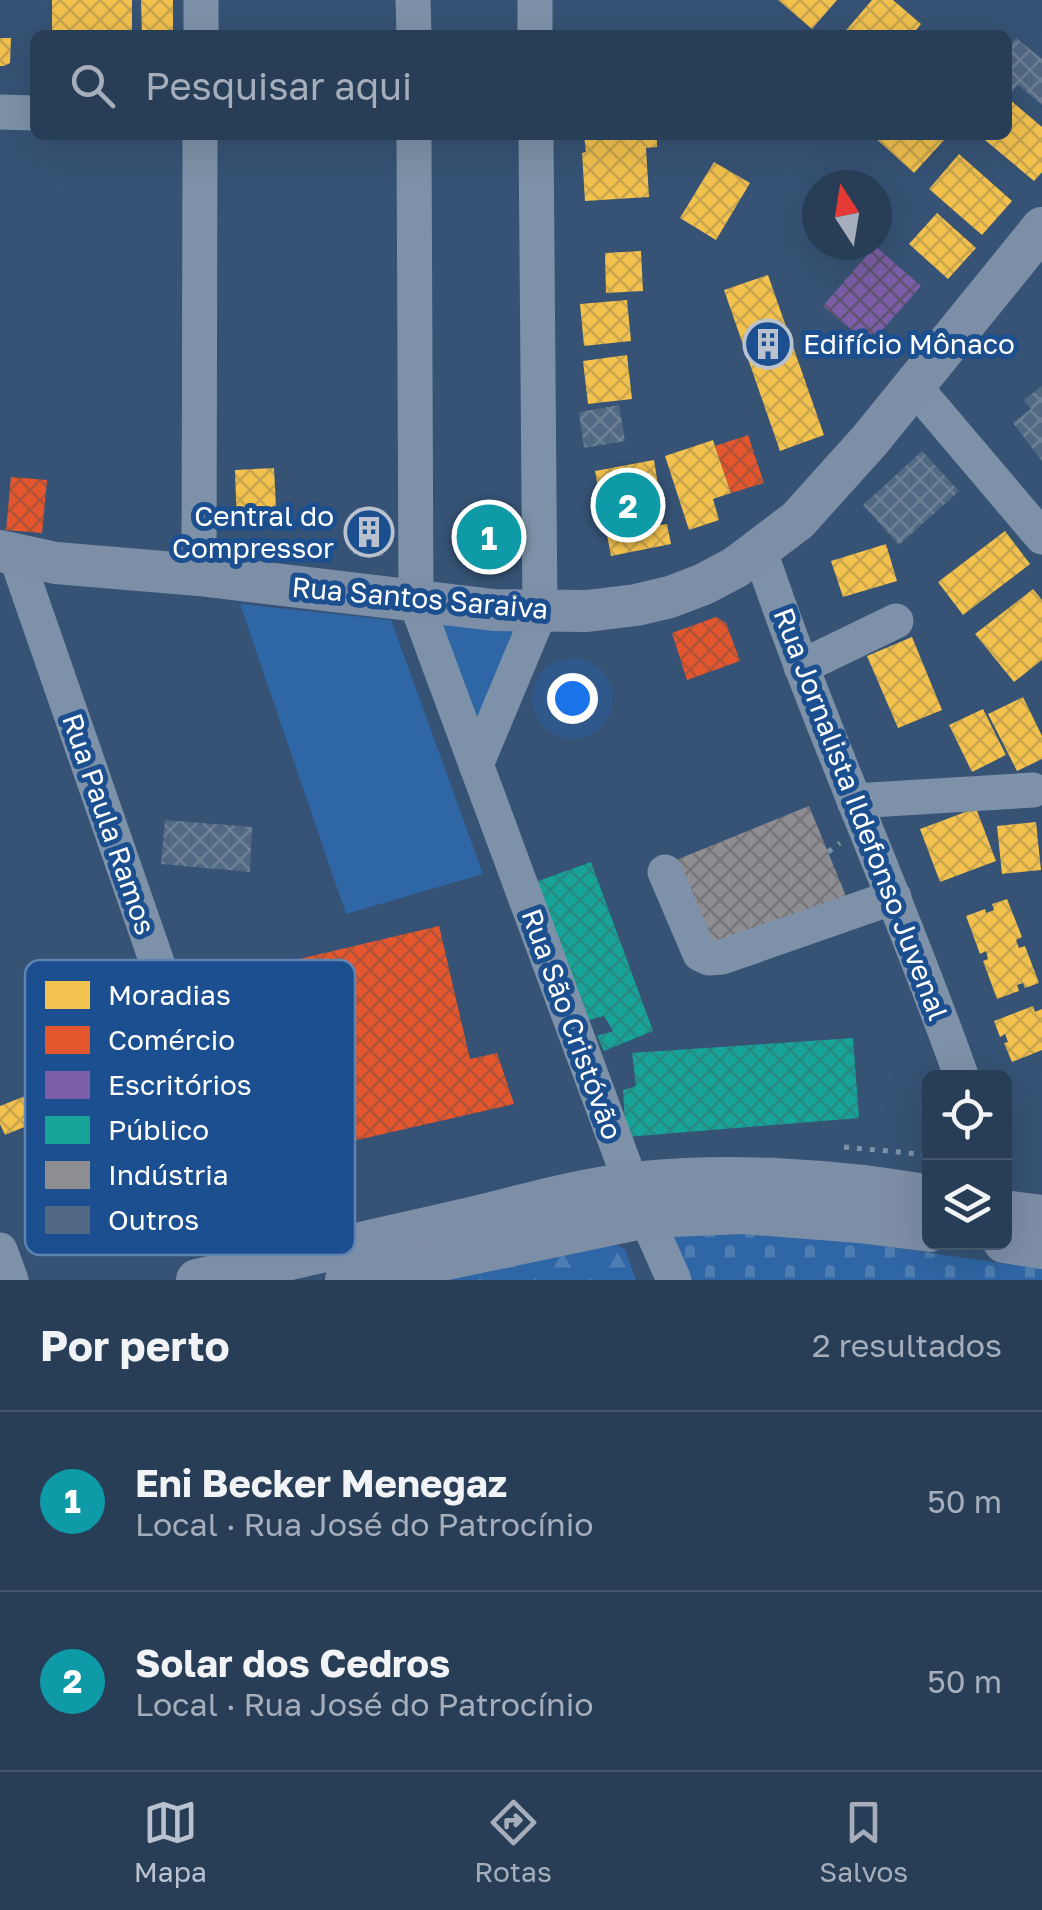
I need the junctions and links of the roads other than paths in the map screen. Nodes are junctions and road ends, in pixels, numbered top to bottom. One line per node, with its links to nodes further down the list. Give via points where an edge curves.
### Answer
1 (202, 0): 4 (street)
2 (414, 0): 5 (street)
3 (535, 0): 6 (street)
4 (201, 30)
5 (414, 30)
6 (535, 30)
7 (0, 112): 8 (street)
8 (30, 112)
9 (200, 140): 17 (street)
10 (414, 140): 18 (street, Rua São Cristóvão)
11 (536, 140): 19 (street)
12 (1042, 228): 13 (main road, Rua Santos Saraiva)
13 (914, 386): 14 (street); 15 (main road, Rua Santos Saraiva, via 798,520)
14 (1042, 537)
15 (760, 551): 19 (main road, Rua Santos Saraiva, via 670,597); 21 (street, Rua Jornalista Ildefonso Juvenal)
16 (8, 552): 17 (main road, Rua Santos Saraiva, via 56,563); 27 (street, Rua Paula Ramos)
17 (199, 575): 18 (main road, Rua Santos Saraiva)
18 (416, 602): 19 (main road, Rua Santos Saraiva); 22 (street, Rua São Cristóvão)
19 (540, 612): 22 (street)
20 (896, 622): 21 (street)
21 (801, 667): 24 (street, Rua Jornalista Ildefonso Juvenal)
22 (476, 765): 30 (street, Rua São Cristóvão)
23 (1033, 790): 24 (street)
24 (854, 801): 26 (street, Rua Jornalista Ildefonso Juvenal)
25 (665, 872): 26 (street, via 700,954 709,958)
26 (894, 897): 28 (street, Rua Jornalista Ildefonso Juvenal)
27 (153, 960)
28 (959, 1070)
29 (922, 1195): 30 (main road, via 774,1180 673,1180)
30 (639, 1200): 31 (main road); 33 (main road); 43 (street, Rua São Cristóvão)
31 (561, 1216): 36 (main road); 42 (main road)
32 (1013, 1216): 34 (main road)
33 (922, 1230)
34 (1042, 1248)
35 (0, 1250): 40 (street)
36 (355, 1250)
37 (258, 1255): 39 (street, Rua Paula Ramos)
38 (323, 1255): 39 (main road)
39 (262, 1265): 41 (main road)
40 (11, 1280)
41 (197, 1280)
42 (346, 1280)
43 (674, 1280)

